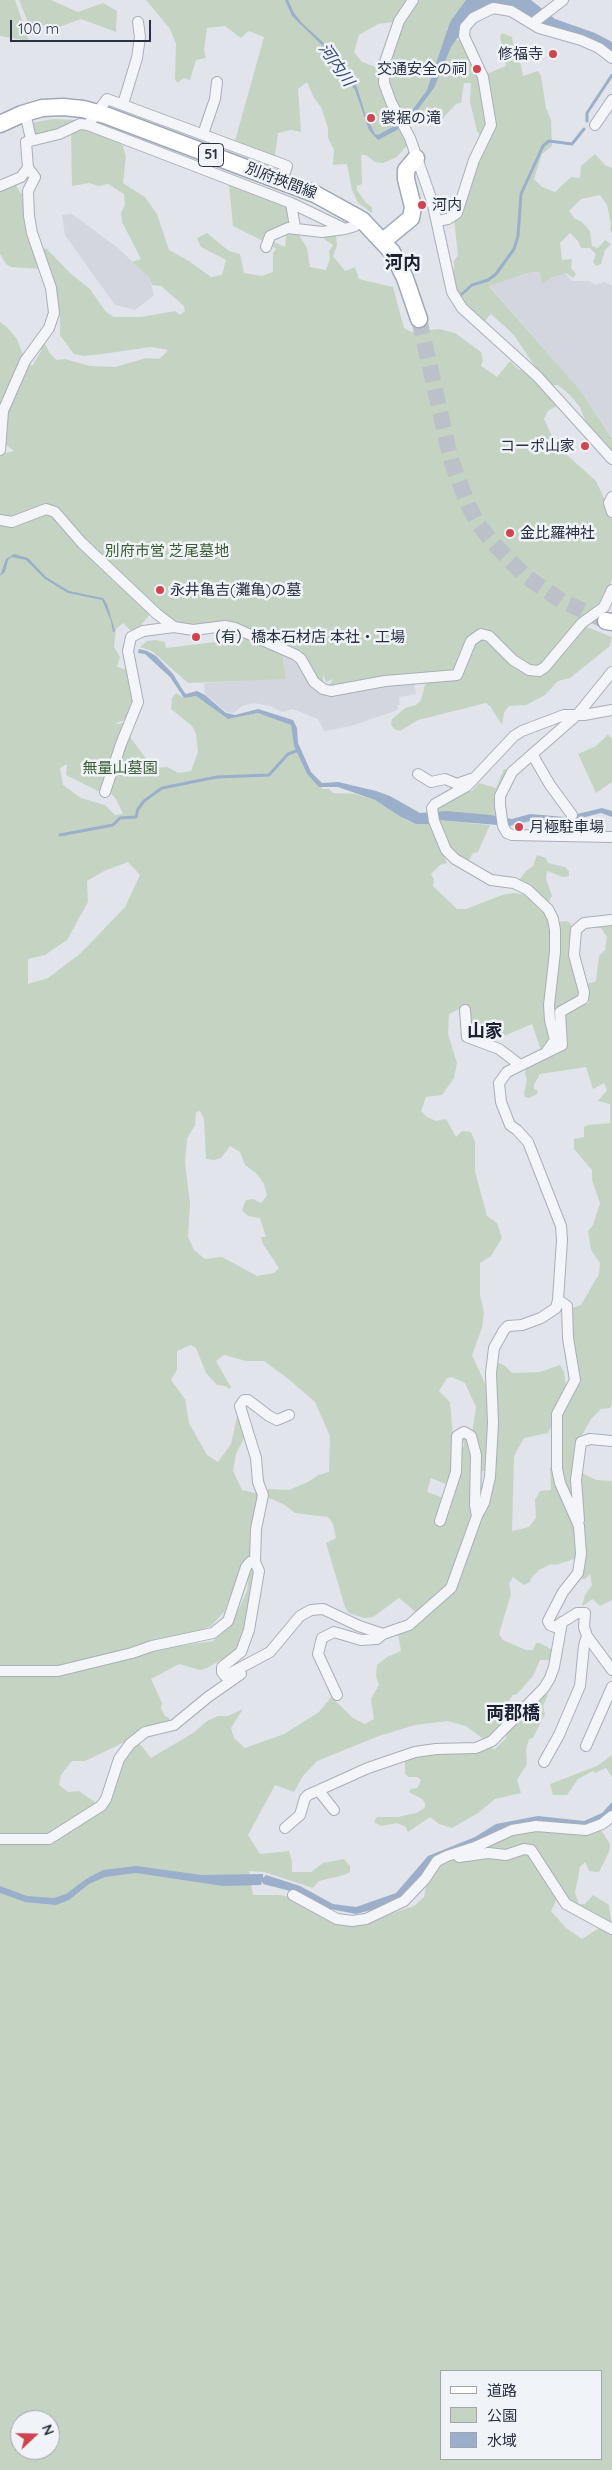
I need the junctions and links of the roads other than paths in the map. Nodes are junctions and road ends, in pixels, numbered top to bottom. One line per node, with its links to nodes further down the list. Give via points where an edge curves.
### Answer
1 (413, 0): 15 (street, via 399,22 386,62 384,83)
2 (563, 0): 4 (street)
3 (138, 22): 8 (street, via 137,58)
4 (533, 23): 5 (street, via 549,32 581,40); 21 (street, via 511,11 493,8 479,14 465,27 467,45 483,77 491,125 474,160 458,213)
5 (612, 58)
6 (218, 82): 13 (street)
7 (612, 100): 12 (street)
8 (123, 104): 10 (street, via 107,99); 13 (street)
9 (25, 113): 10 (main road, 別府挾間線 / 51, via 63,107); 11 (main road, 別府挾間線 / 51); 14 (street)
10 (92, 119): 14 (street, via 59,134); 17 (main road, 別府挾間線 / 51); 19 (street)
11 (0, 124)
12 (595, 125)
13 (203, 134): 17 (street, via 287,166)
14 (31, 139): 16 (street, via 25,147)
15 (416, 158): 21 (street); 24 (main road, via 406,170 413,207 411,218)
16 (28, 168): 18 (street, via 21,177); 27 (street, via 35,177 28,192 32,233 51,288 54,313 49,328 26,361 3,411)
17 (282, 181): 20 (main road, 別府挾間線 / 51, via 315,194)
18 (0, 186)
19 (291, 203): 22 (street); 23 (street)
20 (362, 220): 23 (street); 24 (main road, 別府挾間線 / 51)
21 (437, 222): 28 (street, via 449,283 456,301 537,376)
22 (294, 227): 23 (street, via 309,231); 25 (street, via 270,236)
23 (345, 229)
24 (383, 241): 26 (main road, 別府挾間線 / 51, via 406,278)
25 (266, 247)
26 (418, 319)
27 (0, 450)
28 (612, 459)
29 (612, 497): 30 (street, via 609,503)
30 (612, 512)
31 (0, 520): 33 (street, via 12,522 46,509 54,512 114,574)
32 (612, 590): 33 (street, via 604,607 582,623 539,672 513,660 489,636 481,634 471,641 457,675 385,681 331,692 314,682 296,655 235,628 193,630)
33 (174, 627): 40 (street, via 143,631 131,637 129,660 138,702)
34 (611, 676): 36 (street)
35 (612, 710): 36 (street)
36 (578, 714): 37 (street); 39 (street, via 564,714 518,733)
37 (532, 754): 41 (street); 42 (street, via 512,772 500,796 502,821 507,833 512,836)
38 (418, 774): 39 (street, via 431,782 445,780 457,784)
39 (477, 777): 45 (street, via 462,790 435,804 433,816 446,850 455,858 492,880 514,883 528,890 548,909 555,930 549,1005 555,1040)
40 (105, 792)
41 (572, 815)
42 (612, 836)
43 (612, 920): 45 (street, via 584,923 576,930 574,956 583,999 560,1012 563,1042 560,1047)
44 (464, 1010): 46 (street, via 467,1038 499,1049)
45 (546, 1052): 46 (street)
46 (520, 1065): 47 (street, via 502,1077 499,1083 501,1102 510,1125 528,1142 560,1226)
47 (558, 1300): 50 (street, via 556,1308 541,1318 508,1326 494,1348 490,1477 484,1503); 52 (street, via 567,1306 575,1380 557,1414 557,1469)
48 (289, 1415): 53 (street, via 277,1420 248,1400 240,1406 263,1495 256,1529)
49 (612, 1441): 52 (street, via 590,1439 581,1442 576,1480)
50 (477, 1516): 51 (street, via 476,1456 472,1436 464,1432 457,1436 456,1472); 55 (street, via 451,1588 408,1624)
51 (440, 1521)
52 (579, 1526): 54 (street, via 581,1554 578,1572 548,1621 555,1626)
53 (255, 1562): 57 (street, via 259,1570 257,1589 246,1638 241,1652 226,1664 222,1672 225,1676); 59 (street, via 246,1567 228,1621 213,1633 58,1671)
54 (562, 1622): 56 (street, via 577,1613 585,1613); 64 (street, via 550,1678 492,1740 476,1748 436,1749 405,1755)
55 (383, 1634): 57 (street, via 323,1609 311,1610 300,1616 276,1647); 61 (street, via 376,1639 361,1640 334,1632 322,1638 318,1654)
56 (587, 1636): 58 (street); 63 (street, via 580,1686)
57 (248, 1664): 68 (street, via 238,1677 174,1725 145,1732 130,1744 120,1759 101,1806 49,1839)
58 (612, 1670)
59 (0, 1671)
60 (612, 1687): 62 (street)
61 (337, 1696)
62 (586, 1746)
63 (544, 1762)
64 (319, 1791): 65 (street); 67 (street, via 305,1798 300,1816)
65 (334, 1810)
66 (612, 1816): 69 (street, via 586,1830 536,1826 512,1830)
67 (285, 1828)
68 (0, 1839)
69 (447, 1856): 70 (street, via 437,1861 418,1887 398,1906 366,1919 337,1919); 71 (street, via 488,1853 506,1856 528,1849 546,1870 566,1904)
70 (293, 1895)
71 (612, 1929)

